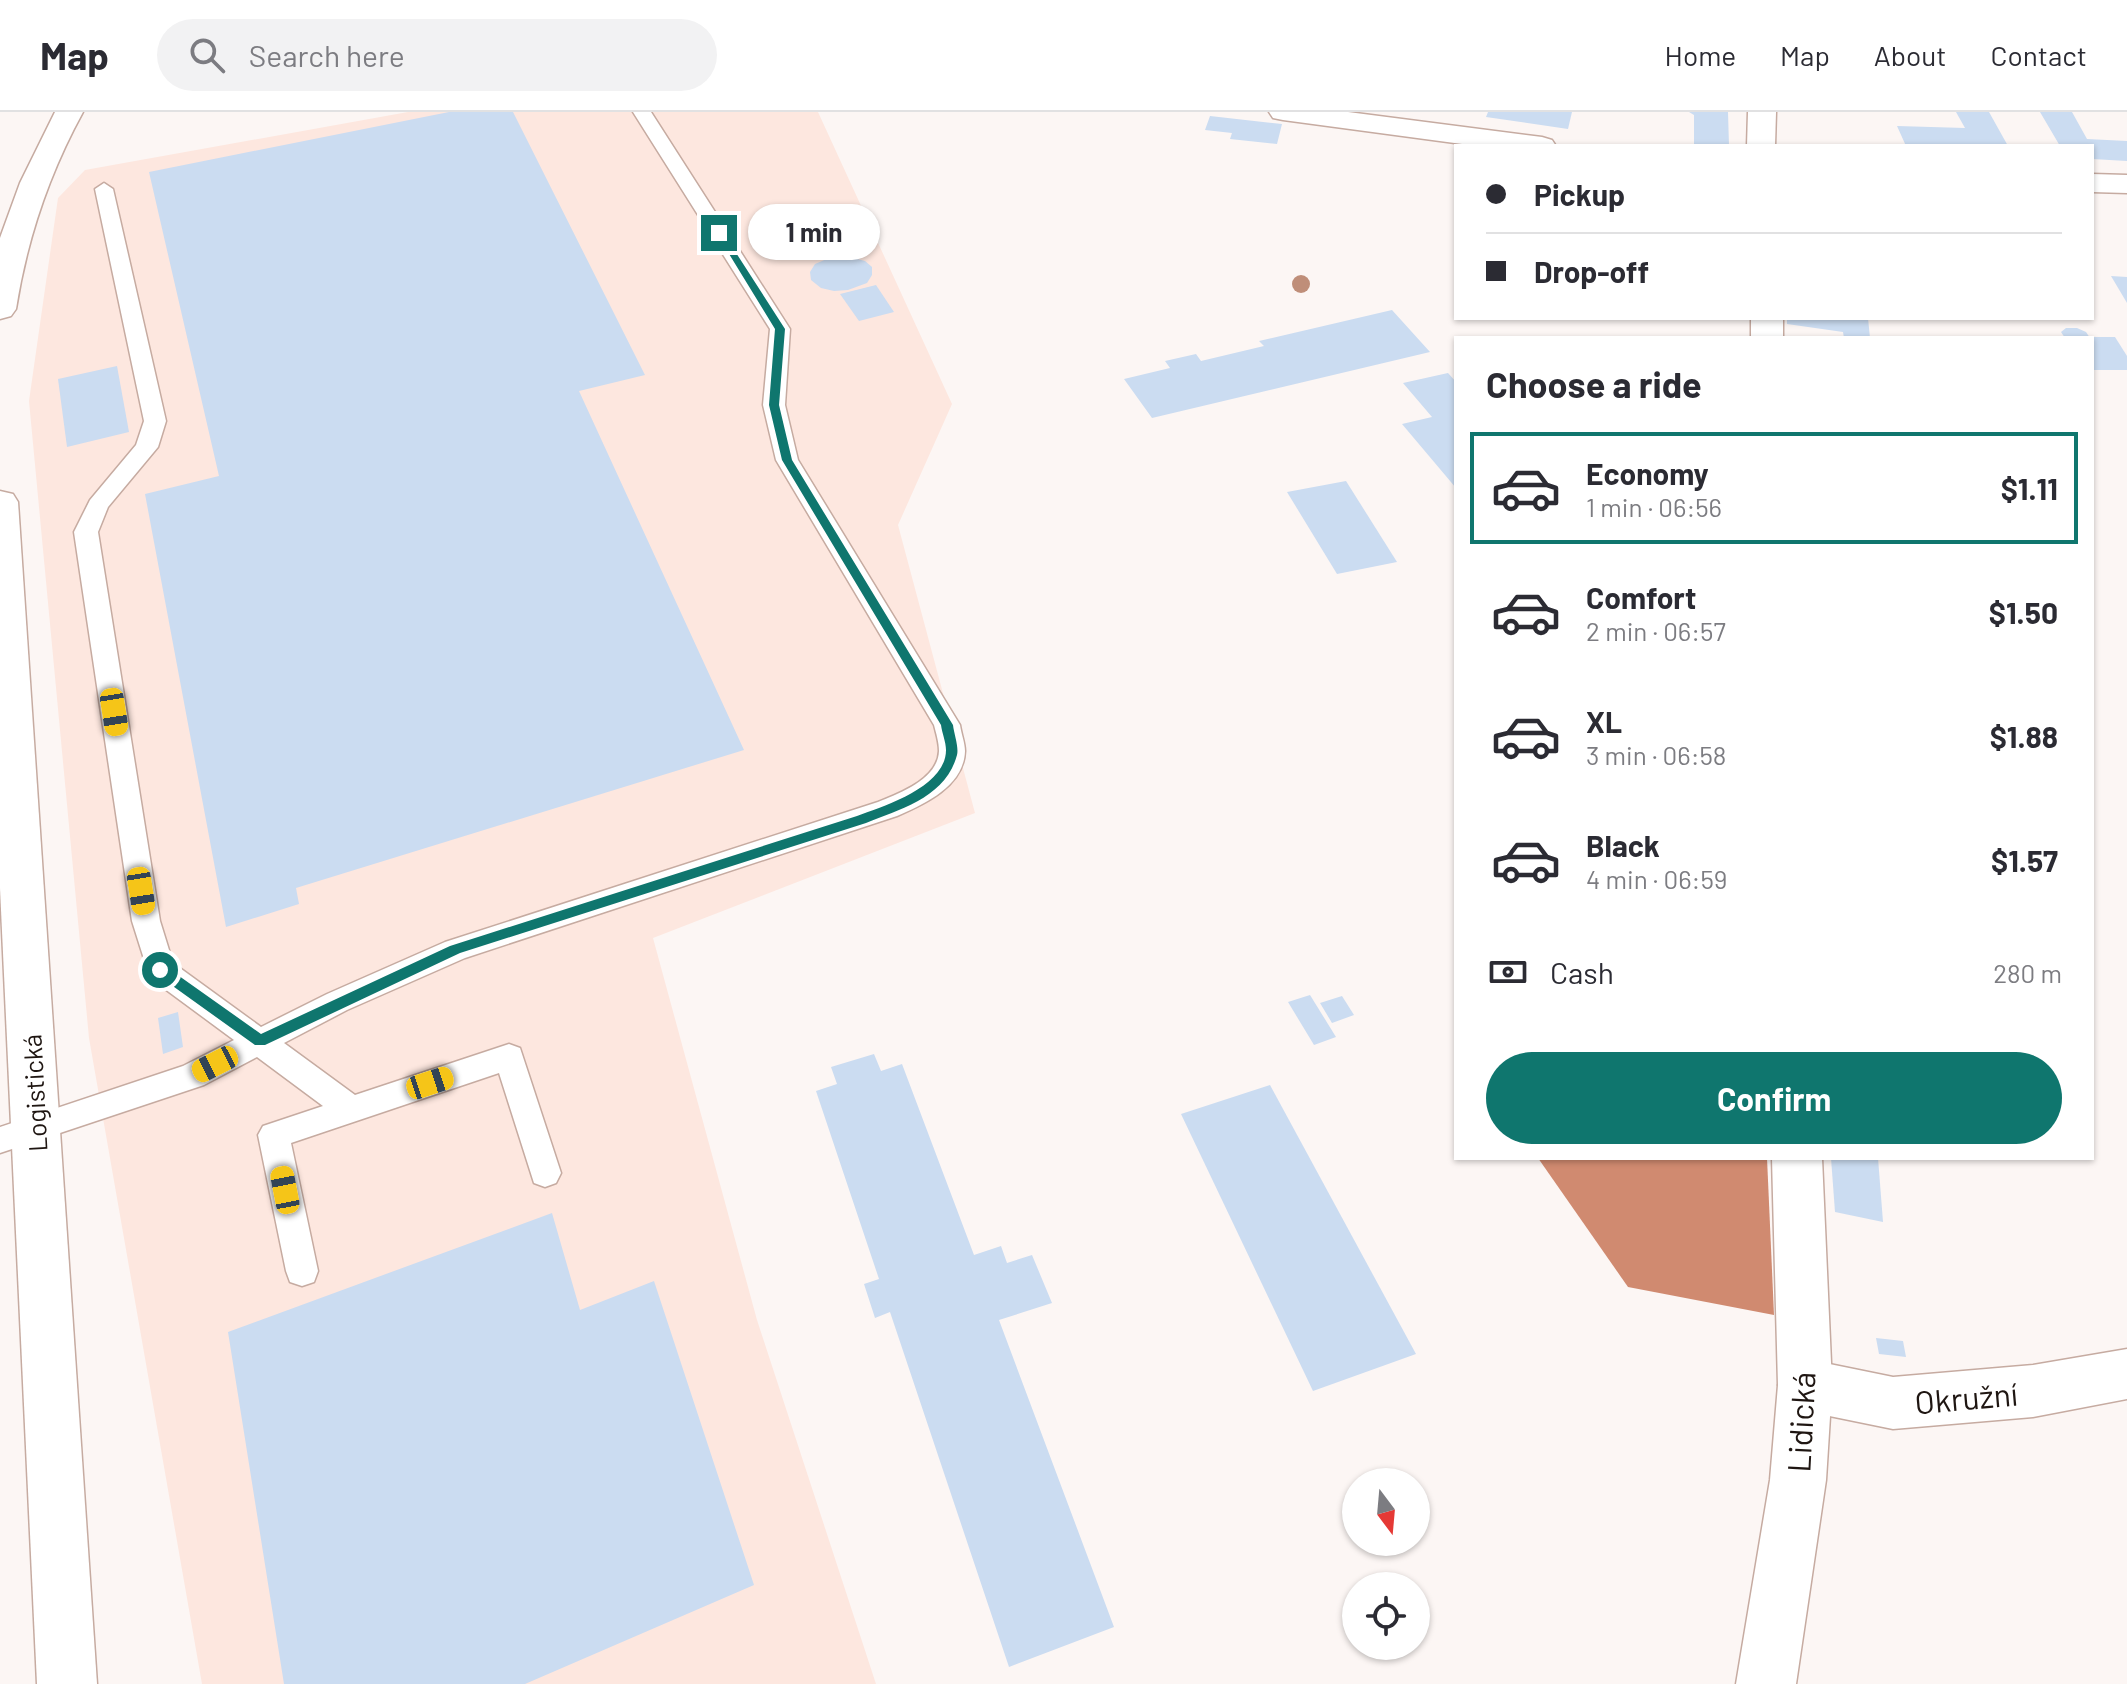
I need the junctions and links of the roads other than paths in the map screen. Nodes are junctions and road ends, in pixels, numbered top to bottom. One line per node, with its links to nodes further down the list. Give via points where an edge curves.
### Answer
1 (69, 112): 10 (street, via 21,217)
2 (642, 112): 12 (lane, via 780,329 774,405 787,460 947,725 952,753 941,776 914,799 455,950)
3 (1283, 112): 5 (street)
4 (1762, 112): 6 (street)
5 (1527, 144)
6 (1761, 144)
7 (2094, 183): 8 (street)
8 (2127, 184)
9 (104, 189): 12 (lane, via 155,421 147,447 98,505 86,532 146,921 160,970)
10 (0, 309)
11 (0, 502): 14 (street, Logistická)
12 (260, 1041): 13 (lane); 14 (lane, via 193,1076)
13 (351, 1109): 16 (lane, via 509,1057); 17 (lane, via 274,1135)
14 (18, 1134): 20 (street, Logistická)
15 (1797, 1160): 19 (street, Lidická)
16 (545, 1173)
17 (302, 1271)
18 (2127, 1374): 19 (street, Okružní, via 2033,1391 1893,1403)
19 (1805, 1385): 21 (street, Lidická, via 1798,1480)
20 (67, 1684)
21 (1766, 1684)

